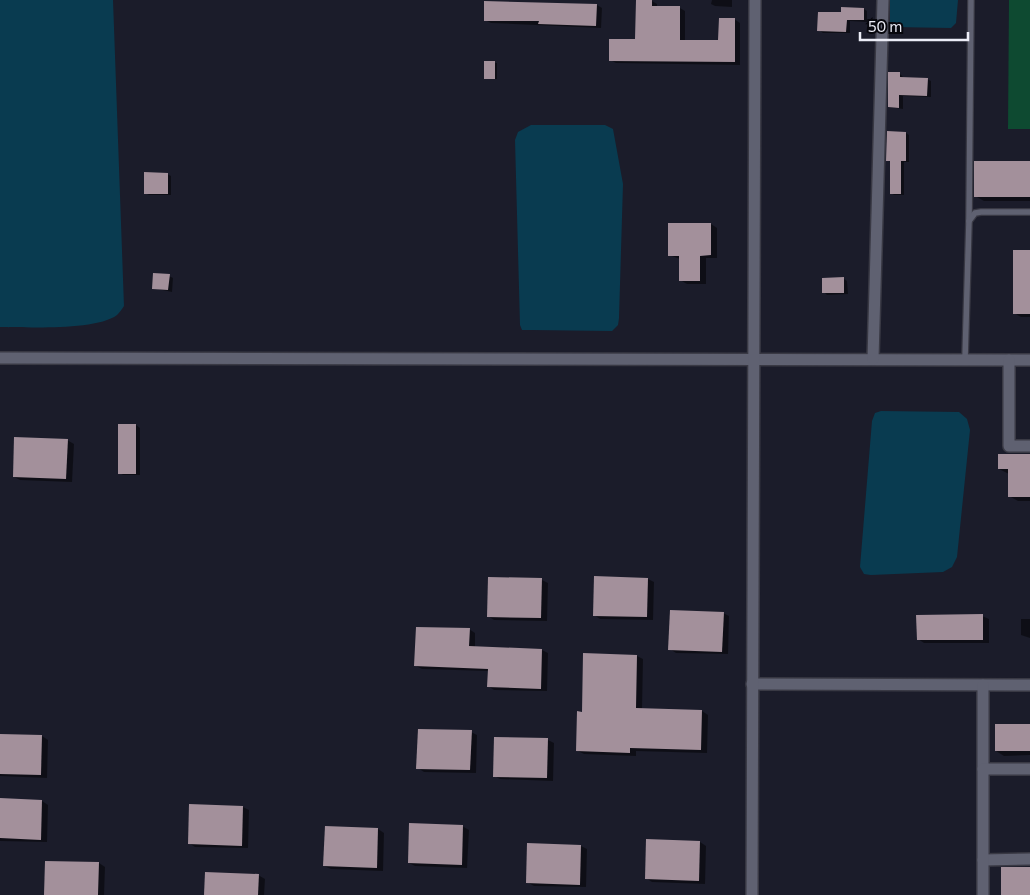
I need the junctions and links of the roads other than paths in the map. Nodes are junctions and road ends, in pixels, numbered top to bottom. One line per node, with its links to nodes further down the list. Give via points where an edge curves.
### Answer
1 (755, 0): 8 (street)
2 (883, 0): 9 (street)
3 (971, 0): 5 (lane)
4 (1030, 212): 5 (lane, via 981,212 975,213)
5 (968, 221): 7 (lane)
6 (0, 358): 8 (street)
7 (965, 358): 9 (street); 10 (street)
8 (754, 359): 9 (street); 13 (street)
9 (873, 360)
10 (1009, 360): 11 (street); 12 (street, via 1009,446)
11 (1030, 360)
12 (1030, 446)
13 (752, 684): 14 (street); 20 (street)
14 (983, 685): 15 (street); 17 (street)
15 (1030, 685)
16 (1030, 769): 17 (street)
17 (984, 770): 19 (street)
18 (1030, 859): 19 (street)
19 (983, 860): 21 (street)
20 (752, 895)
21 (982, 895)

